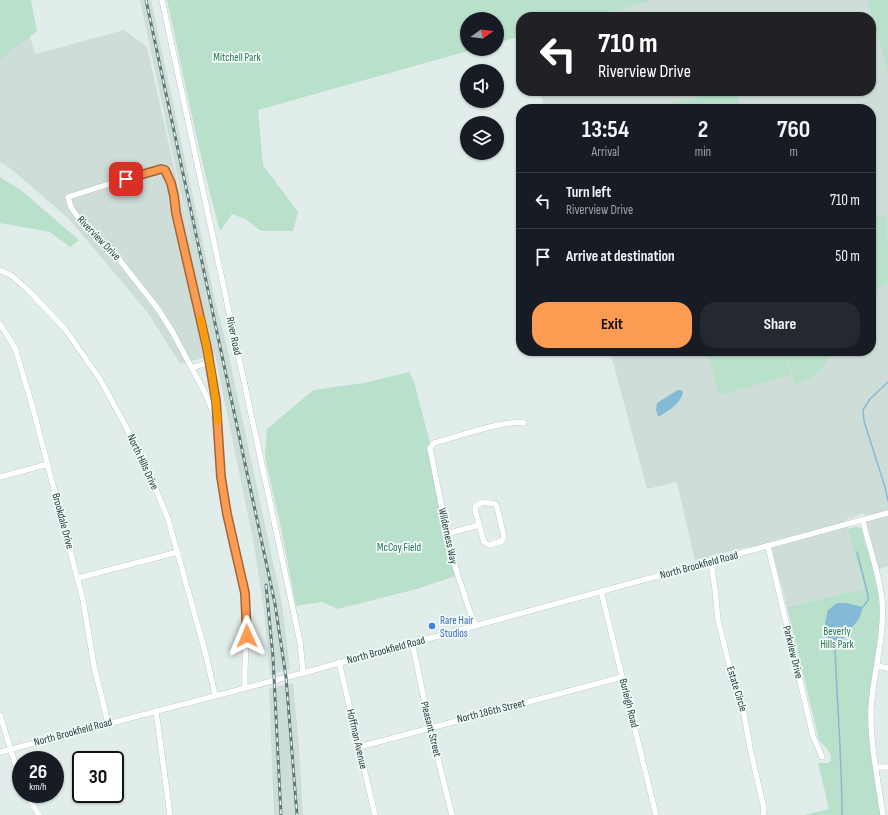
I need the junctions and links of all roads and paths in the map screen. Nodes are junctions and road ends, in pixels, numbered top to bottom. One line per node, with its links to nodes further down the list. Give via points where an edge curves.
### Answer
1 (162, 0): 24 (street, River Road, via 293,607)
2 (0, 270): 15 (street, North Hills Drive, via 18,280 44,306 76,343 100,379 151,477)
3 (0, 324): 8 (street, Brookdale Drive, via 12,340 19,357)
4 (209, 362): 5 (street); 5 (street, Riverview Drive, via 174,196 165,170 153,170 68,196 77,216 111,249 158,309); 7 (street, Riverview Drive)
5 (192, 368): 7 (street, Riverview Drive, via 211,405)
6 (524, 423): 13 (street, Wilderness Way, via 502,424 431,445 430,452)
7 (218, 428): 26 (street, Riverview Drive, via 224,500 246,601)
8 (48, 464): 9 (street); 17 (street, Brookdale Drive)
9 (0, 477)
10 (888, 513): 11 (street, North Brookfield Road)
11 (863, 520): 14 (street, North Brookfield Road); 22 (street, via 882,600)
12 (479, 525): 12 (street, via 476,506 483,502 495,504 503,531 502,541 488,546 484,542); 13 (street)
13 (446, 534): 19 (street, Wilderness Way, via 463,594)
14 (768, 546): 16 (street, North Brookfield Road); 36 (street, Parkview Drive, via 813,736)
15 (178, 552): 17 (street); 27 (street, North Hills Drive)
16 (711, 562): 18 (street, North Brookfield Road); 45 (street, Estate Circle, via 718,620 743,708 764,809)
17 (78, 578): 30 (street, Brookdale Drive, via 88,620 94,666)
18 (601, 591): 19 (street, North Brookfield Road); 25 (street, Burleigh Road)
19 (476, 624): 20 (street, North Brookfield Road)
20 (412, 642): 21 (street, North Brookfield Road); 31 (street, Pleasant Street)
21 (340, 662): 24 (street, North Brookfield Road); 32 (street, Hoffman Avenue)
22 (877, 666): 23 (street); 37 (street, via 871,714)
23 (888, 668)
24 (303, 672): 26 (street, North Brookfield Road)
25 (622, 677): 31 (street, North 186th Street); 44 (street, Burleigh Road)
26 (245, 687): 27 (street, North Brookfield Road)
27 (215, 695): 28 (street, North Brookfield Road)
28 (156, 710): 30 (street, North Brookfield Road); 41 (street)
29 (0, 715): 33 (street)
30 (108, 723): 33 (street, North Brookfield Road)
31 (430, 727): 32 (street, North 186th Street); 43 (street, Pleasant Street)
32 (359, 746): 42 (street, Hoffman Avenue)
33 (10, 749): 34 (street, North Brookfield Road); 35 (street)
34 (0, 752)
35 (12, 755)
36 (822, 757)
37 (877, 767): 38 (street); 46 (street)
38 (888, 767)
39 (33, 803): 40 (street)
40 (39, 815)
41 (170, 815)
42 (375, 815)
43 (452, 815)
44 (656, 815)
45 (763, 815)
46 (883, 815)

